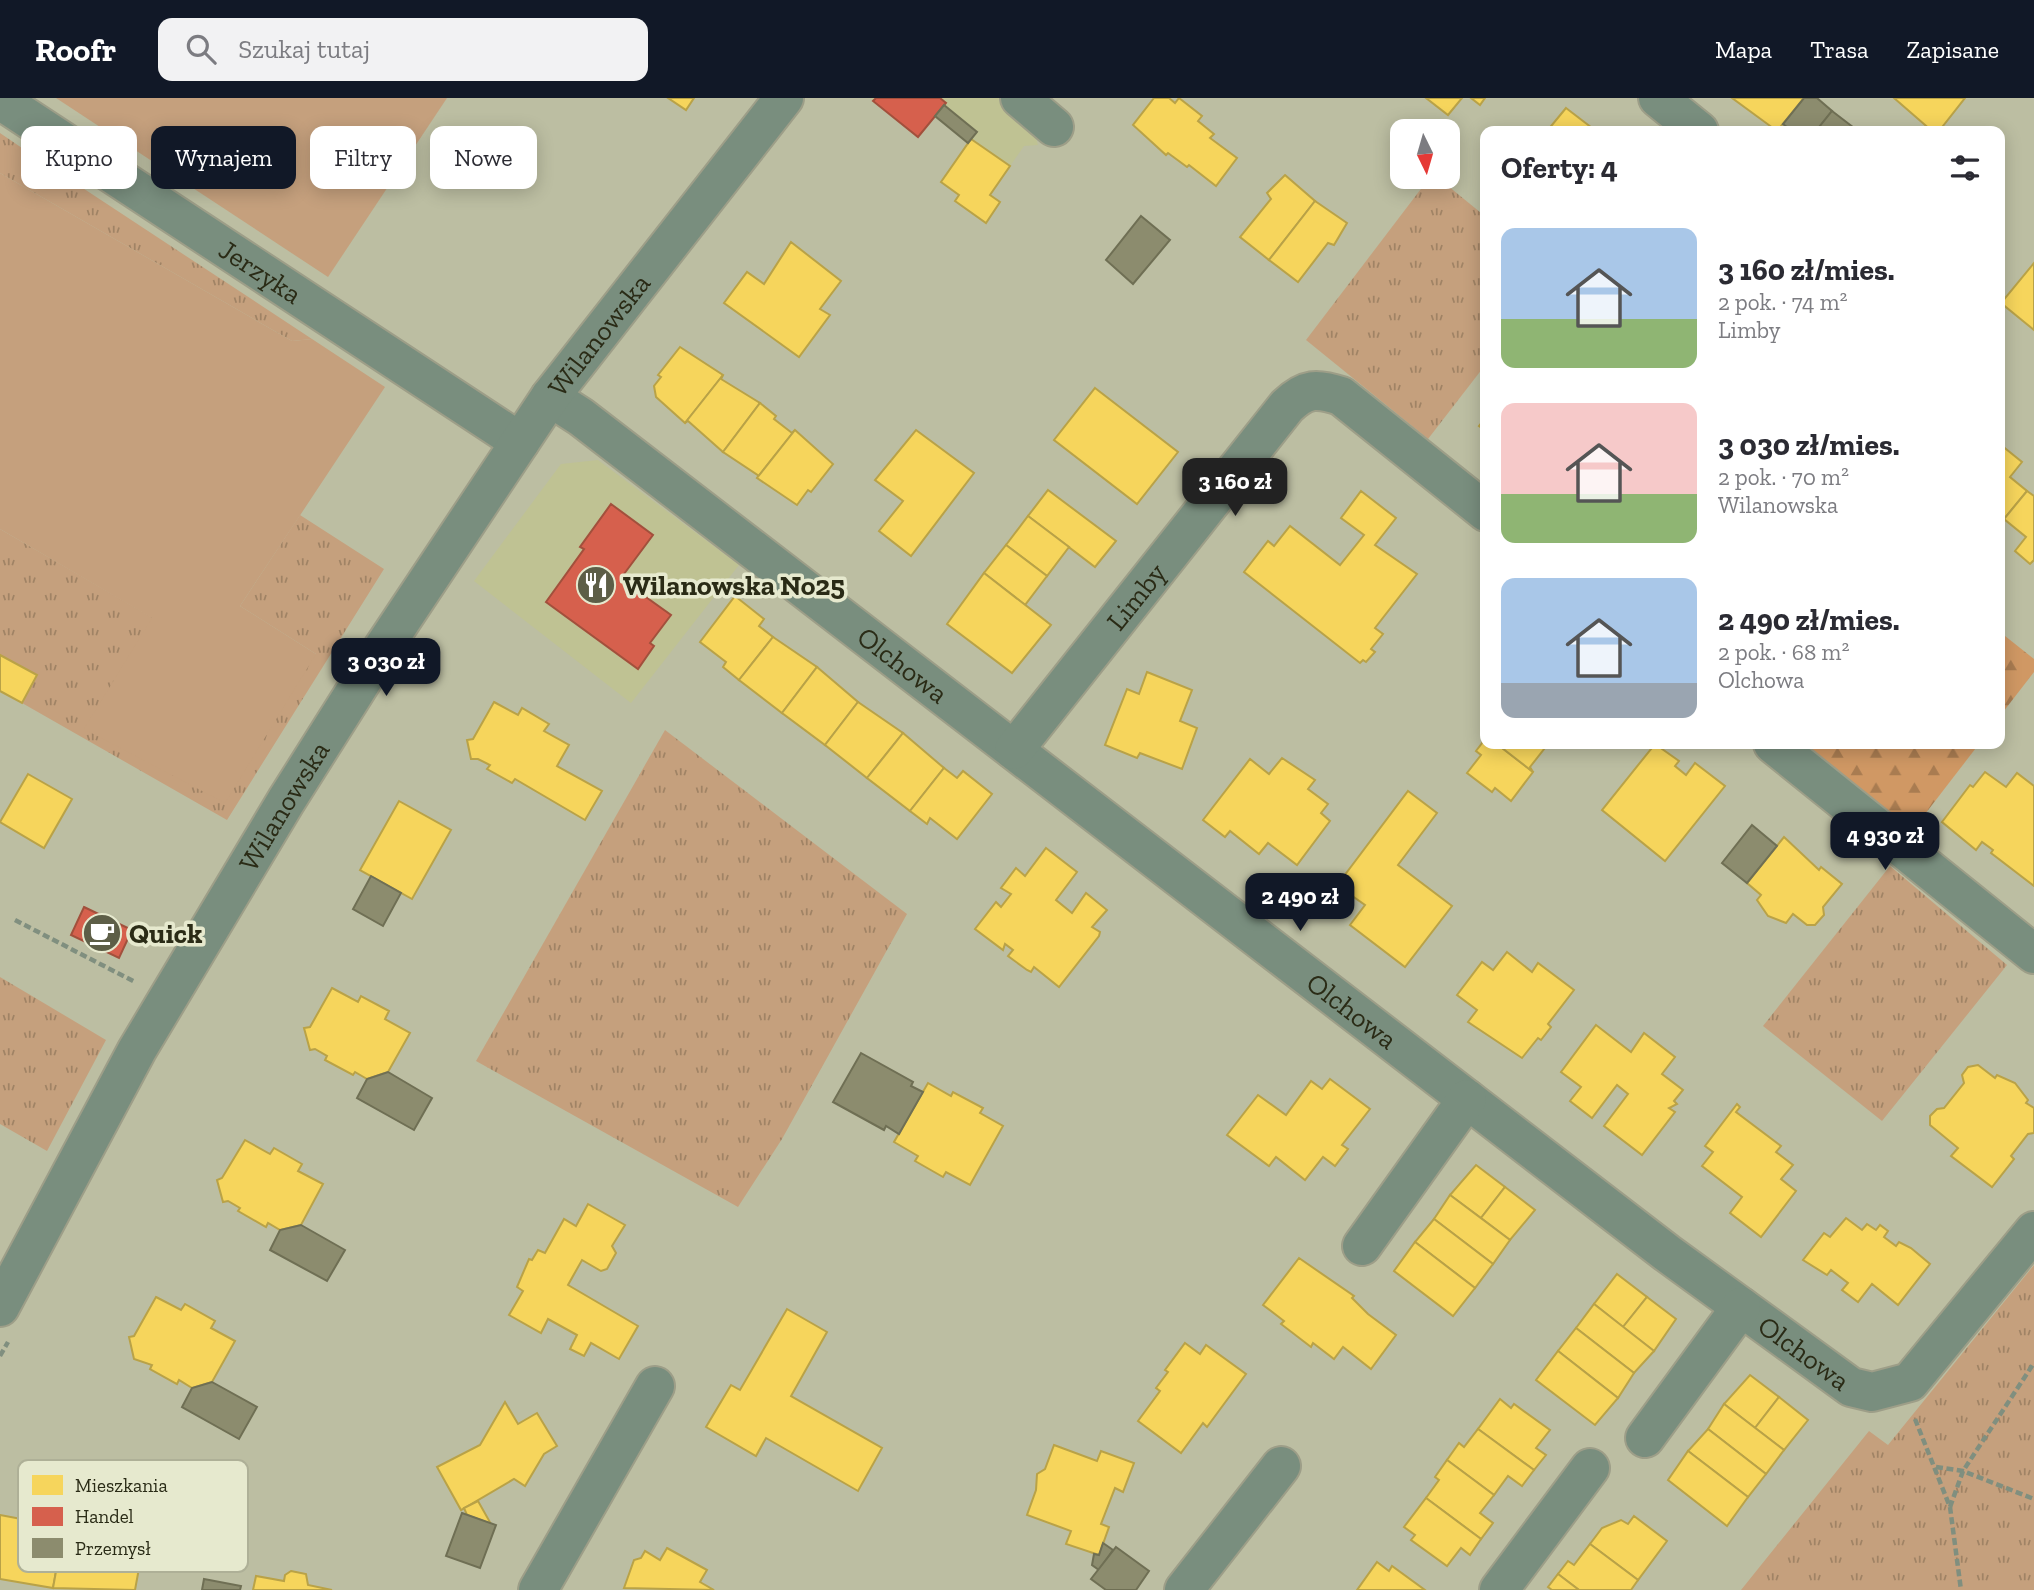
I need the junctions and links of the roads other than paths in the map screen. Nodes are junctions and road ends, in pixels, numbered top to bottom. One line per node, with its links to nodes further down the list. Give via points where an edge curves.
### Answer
1 (784, 98): 7 (street, Wilanowska)
2 (1020, 98): 6 (street)
3 (1658, 98): 5 (street)
4 (0, 100): 8 (street, Jerzyka)
5 (1693, 126)
6 (1055, 127)
7 (550, 397): 8 (street, Wilanowska); 11 (street, Olchowa)
8 (520, 442): 16 (street, Wilanowska, via 286,801 137,1050)
9 (1480, 507): 11 (street, Limby, via 1341,396 1321,389 1299,394)
10 (1779, 749): 12 (street)
11 (1014, 750): 13 (street, Olchowa)
12 (2034, 954)
13 (1467, 1099): 15 (street); 17 (street, Olchowa)
14 (2034, 1231): 17 (street, Olchowa, via 1910,1382 1899,1387 1872,1392 1851,1387)
15 (1362, 1246)
16 (0, 1307)
17 (1741, 1307): 19 (street)
18 (655, 1386): 22 (street)
19 (1645, 1438)
20 (1281, 1466): 23 (street)
21 (1590, 1468): 24 (street)
22 (538, 1590)
23 (1184, 1590)
24 (1499, 1590)

